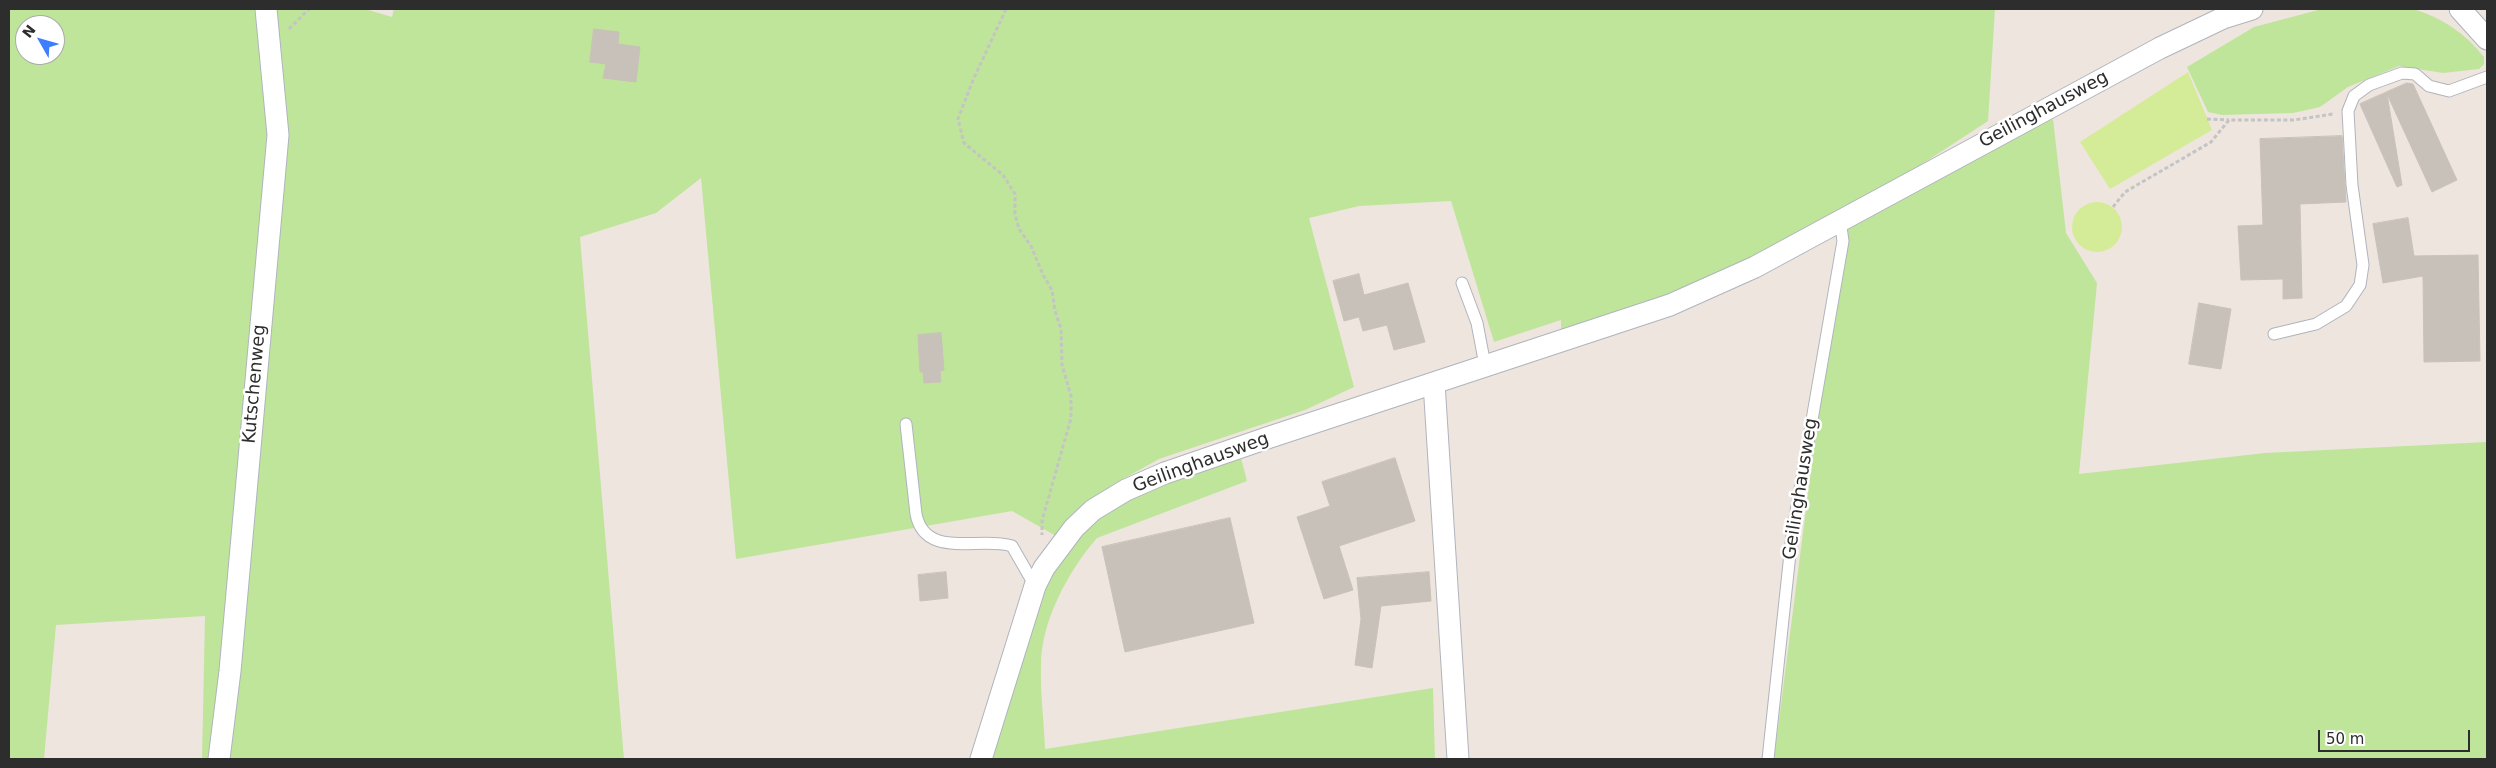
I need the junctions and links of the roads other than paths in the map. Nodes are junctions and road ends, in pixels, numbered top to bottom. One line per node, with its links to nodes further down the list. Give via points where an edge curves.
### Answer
1 (266, 9): 14 (street, Kutschenweg, via 278,135)
2 (2252, 9): 4 (street, Geilinghausweg)
3 (2460, 9): 5 (street)
4 (2222, 14): 7 (street, Geilinghausweg)
5 (2487, 39)
6 (2487, 77): 9 (lane, via 2449,91 2429,86 2415,74 2402,73 2369,85 2354,96 2348,111 2352,185 2363,266 2360,285 2346,306 2316,324)
7 (1840, 220): 10 (street, Geilinghausweg, via 1755,267 1670,306); 17 (lane, Geilinghausweg, via 1843,241 1792,535)
8 (1462, 283): 10 (lane, via 1477,323)
9 (2274, 334)
10 (1485, 365): 11 (street, Geilinghausweg)
11 (1434, 383): 13 (street, Geilinghausweg, via 1126,490 1080,522); 16 (street)
12 (906, 424): 13 (lane, via 916,514 924,534 939,541 1012,546)
13 (1039, 577): 15 (street, Geilinghausweg)
14 (219, 759)
15 (981, 759)
16 (1458, 759)
17 (1768, 759)

